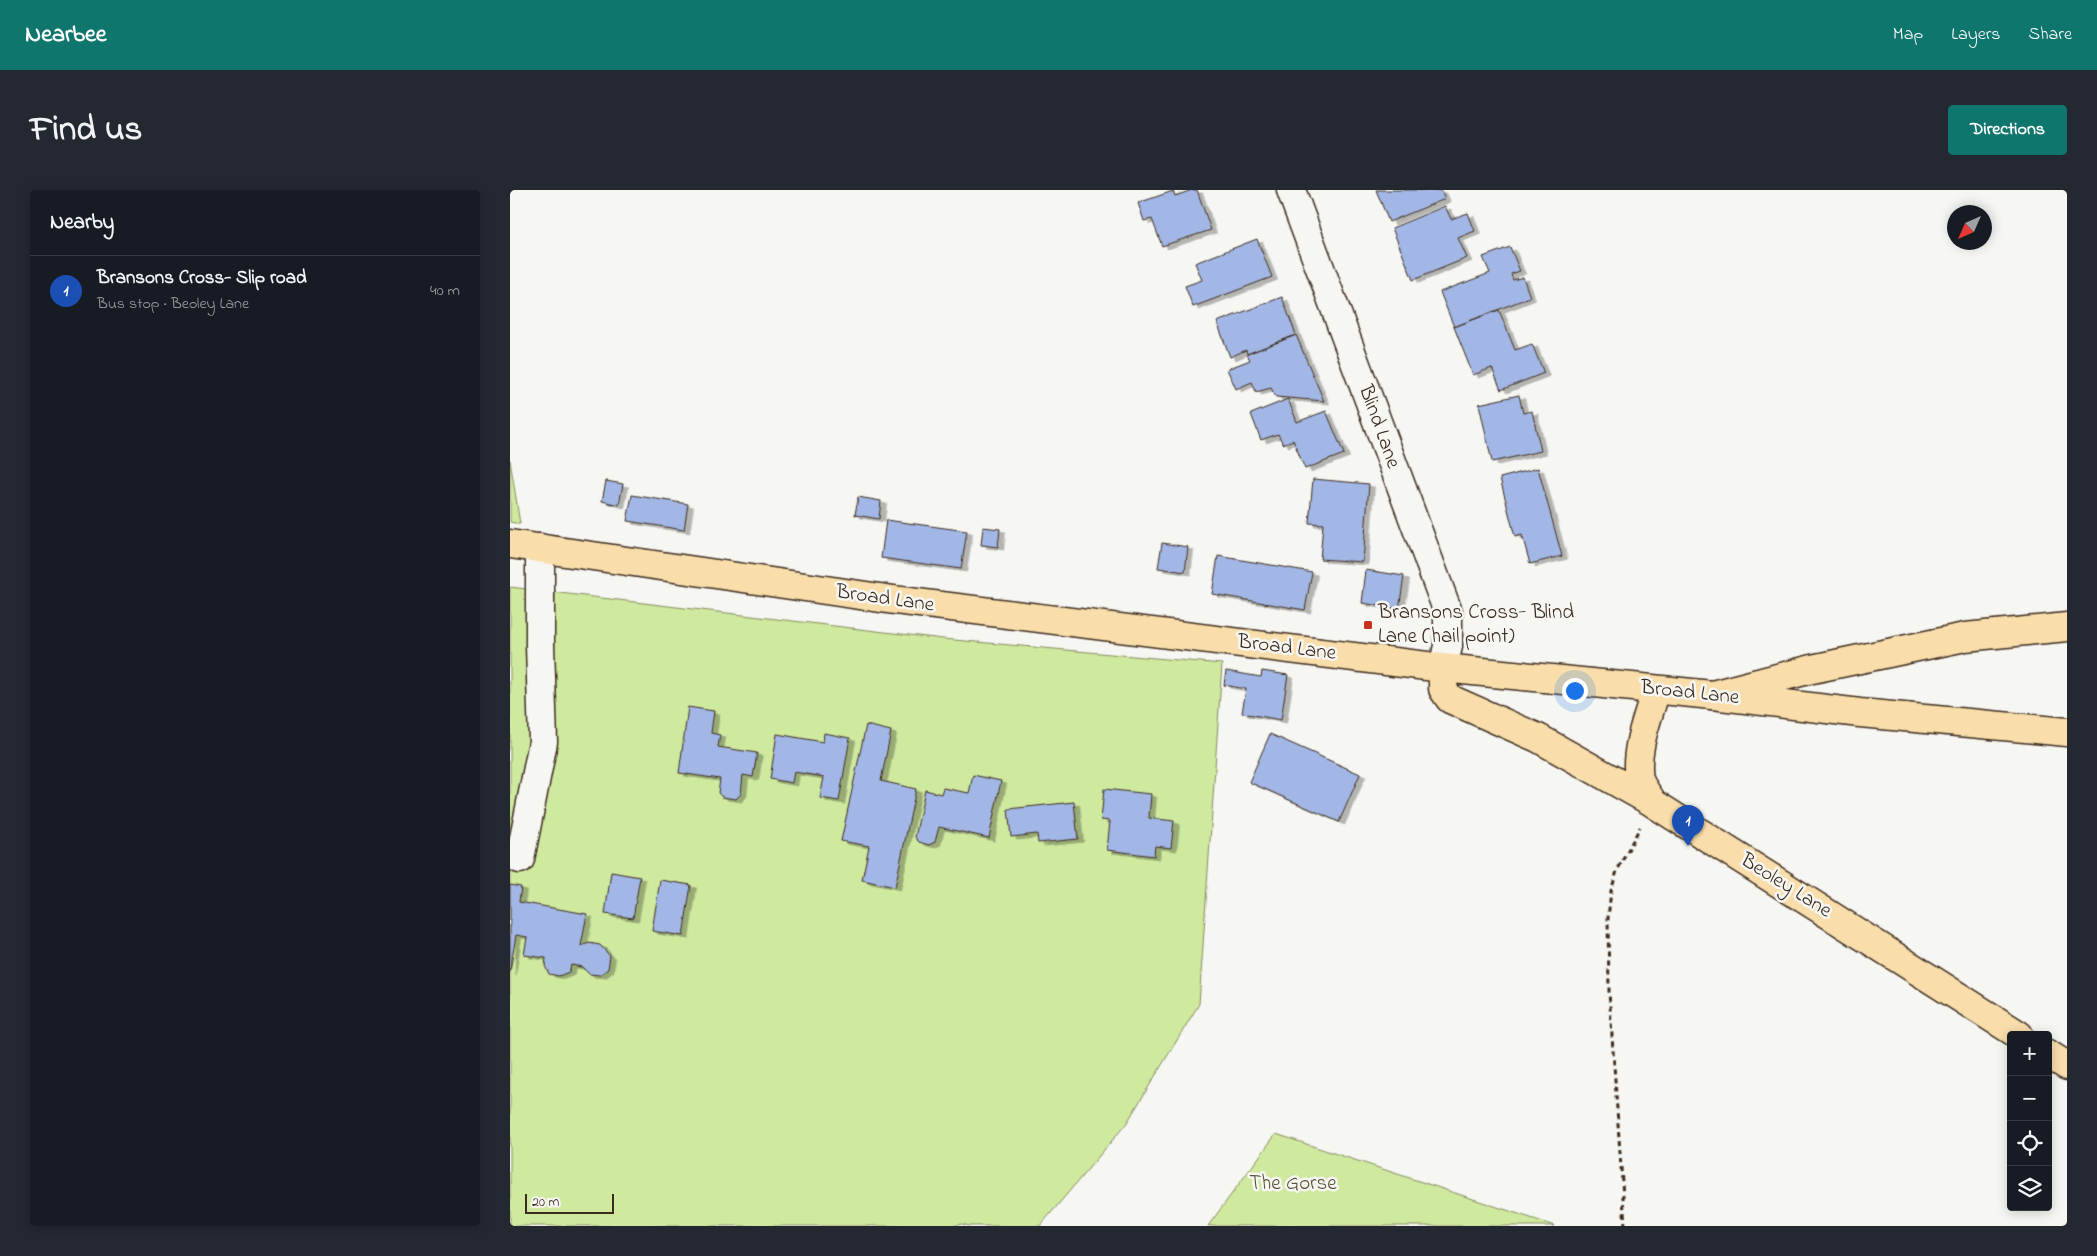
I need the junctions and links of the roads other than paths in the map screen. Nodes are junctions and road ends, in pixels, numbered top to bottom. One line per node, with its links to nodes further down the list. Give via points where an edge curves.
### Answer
1 (1291, 190): 5 (street, Blind Lane, via 1448,612 1448,646)
2 (510, 544): 3 (main road, Broad Lane)
3 (540, 548): 5 (main road, Broad Lane, via 894,600); 10 (street, via 543,742)
4 (2067, 627): 7 (main road, via 1965,637 1812,669)
5 (1443, 668): 6 (main road, Broad Lane); 9 (main road, via 1443,689 1450,700 1538,738)
6 (1656, 690): 7 (main road, Broad Lane); 9 (main road, Beoley Lane, via 1638,762 1639,781)
7 (1712, 695): 8 (main road, Broad Lane, via 1860,713)
8 (2067, 732)
9 (1654, 803): 11 (main road, Beoley Lane)
10 (520, 860)
11 (2013, 1031)
12 (2052, 1057): 13 (main road)
13 (2067, 1066)

